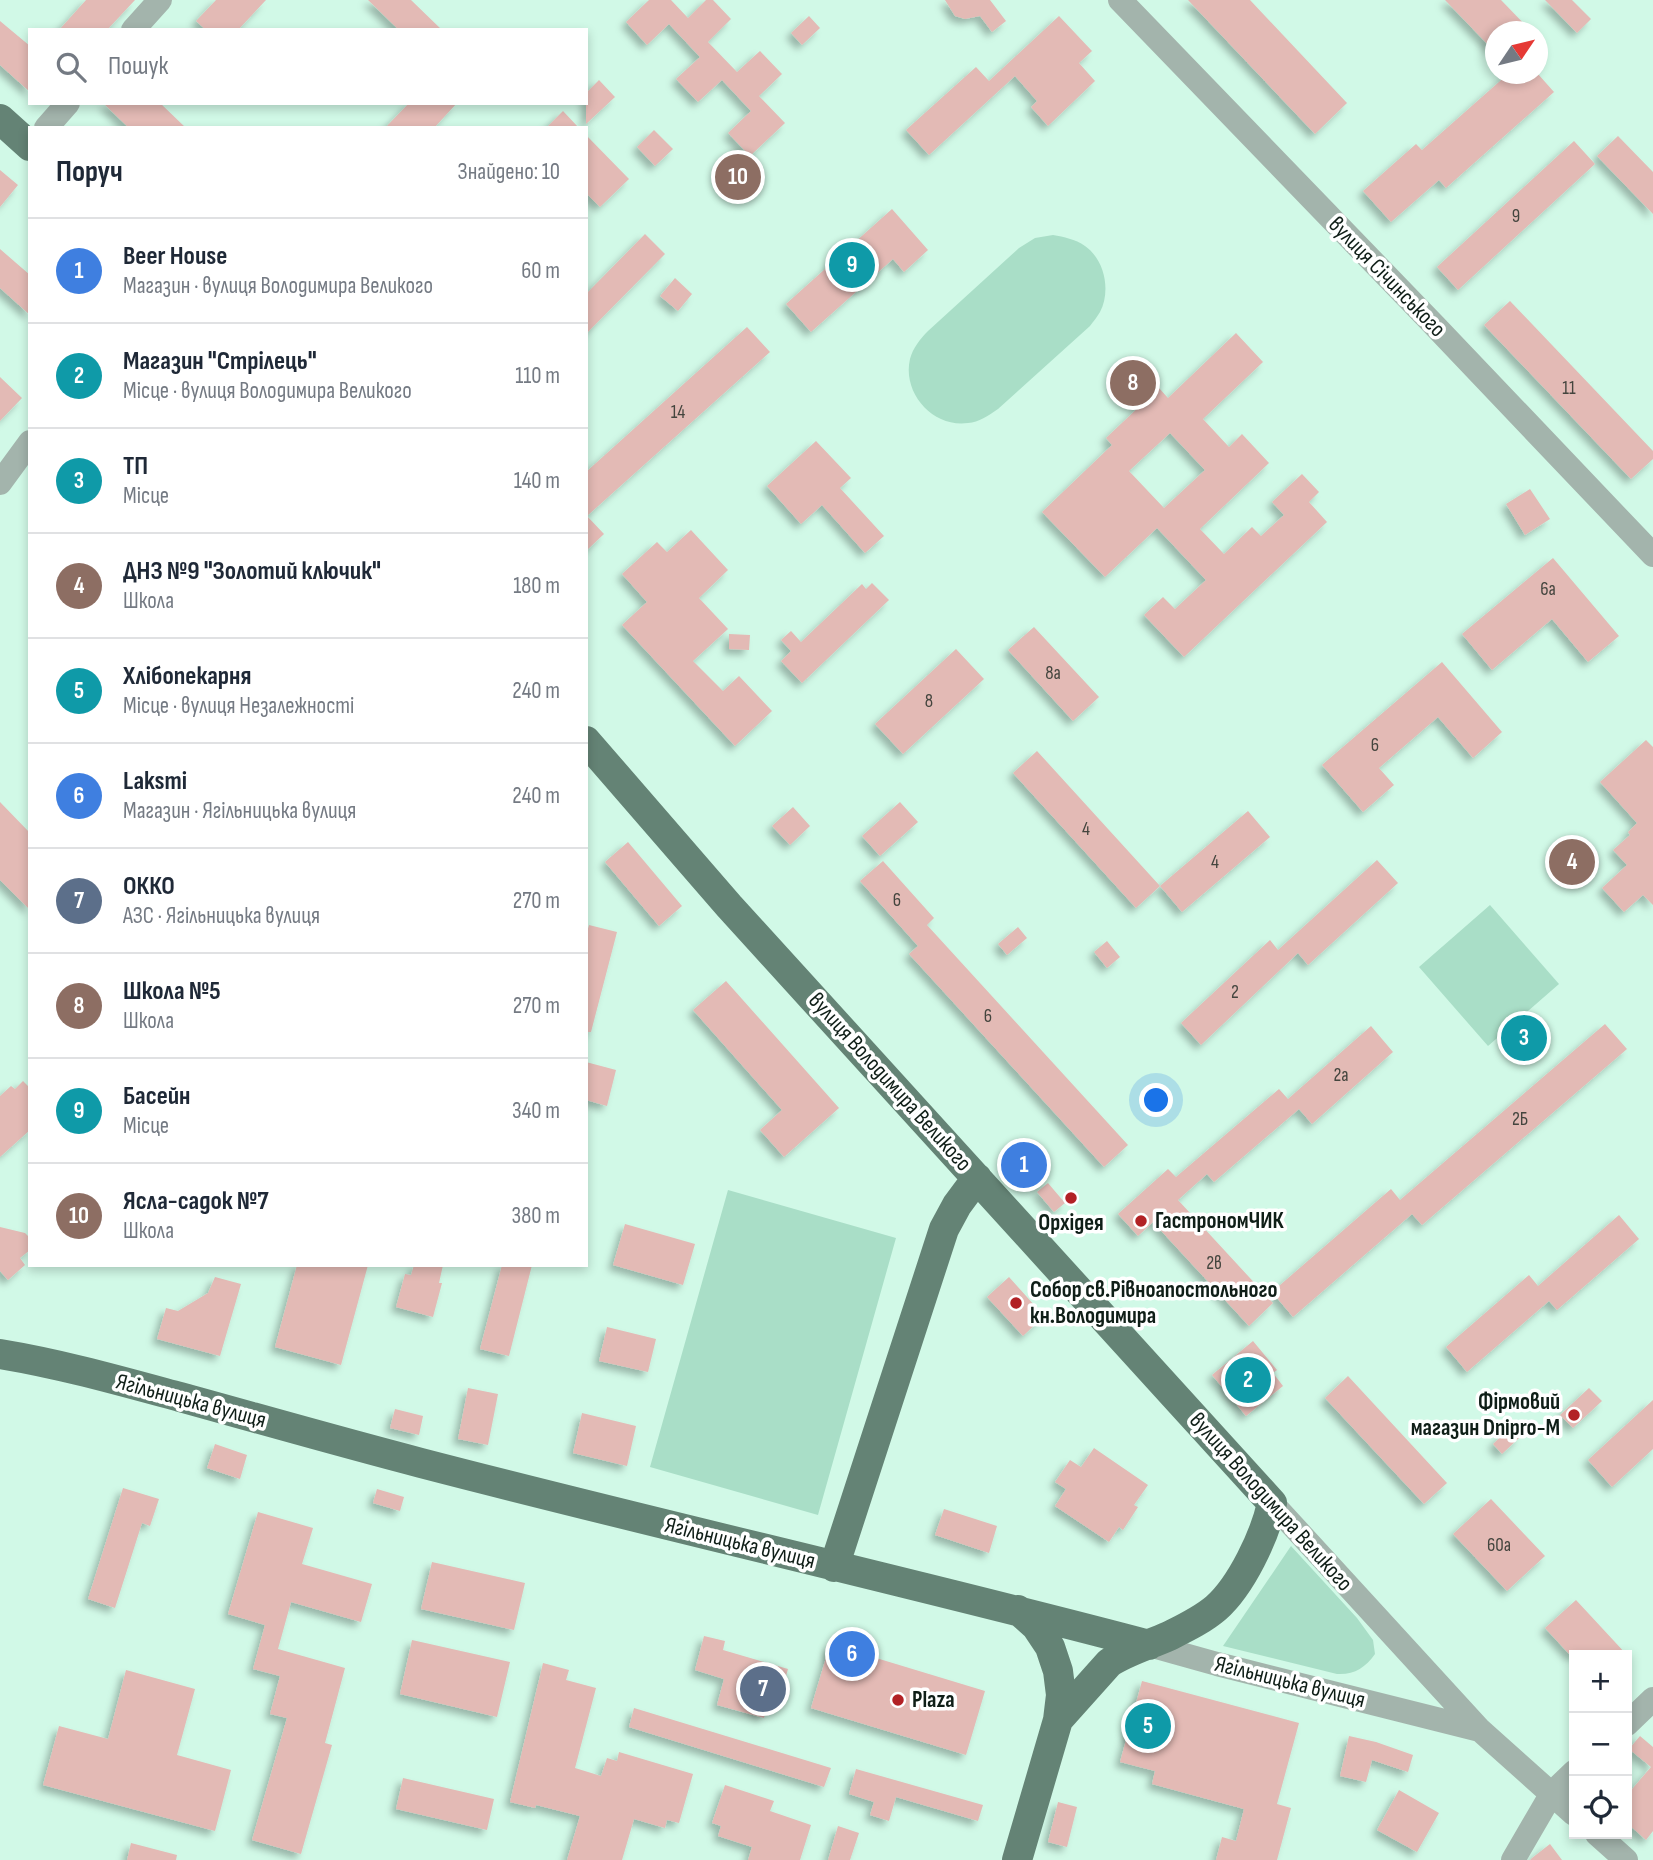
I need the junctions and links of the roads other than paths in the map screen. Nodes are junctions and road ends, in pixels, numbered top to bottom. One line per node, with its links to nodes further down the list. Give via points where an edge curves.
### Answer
1 (160, 0): 3 (street)
2 (1120, 0): 10 (street, вулиця Січинського)
3 (135, 28)
4 (66, 105): 6 (street)
5 (0, 119): 7 (main road)
6 (48, 126)
7 (28, 144)
8 (28, 445): 9 (street)
9 (1, 481)
10 (1653, 555)
11 (588, 743): 12 (main road, вулиця Володимира Великого)
12 (977, 1178): 14 (main road, вулиця Володимира Великого); 15 (main road, via 944,1229)
13 (0, 1354): 15 (main road, Ягільницька вулиця, via 144,1387 421,1463)
14 (1272, 1503): 17 (main road, via 1255,1552 1225,1598 1207,1615); 21 (street, вулиця Володимира Великого)
15 (834, 1567): 16 (main road, Ягільницька вулиця)
16 (1018, 1610): 17 (main road, Ягільницька вулиця); 20 (main road, via 1050,1647 1061,1695)
17 (1149, 1644): 20 (main road, via 1109,1663); 21 (street, Ягільницька вулиця)
18 (1653, 1699): 19 (street)
19 (1632, 1719)
20 (1058, 1720): 26 (main road)
21 (1480, 1730): 23 (street, вулиця Володимира Великого)
22 (1570, 1776): 23 (street)
23 (1552, 1793): 24 (street, вулиця Володимира Великого); 27 (street)
24 (1569, 1809)
25 (1603, 1839): 28 (street)
26 (1017, 1860)
27 (1513, 1860)
28 (1626, 1860)

